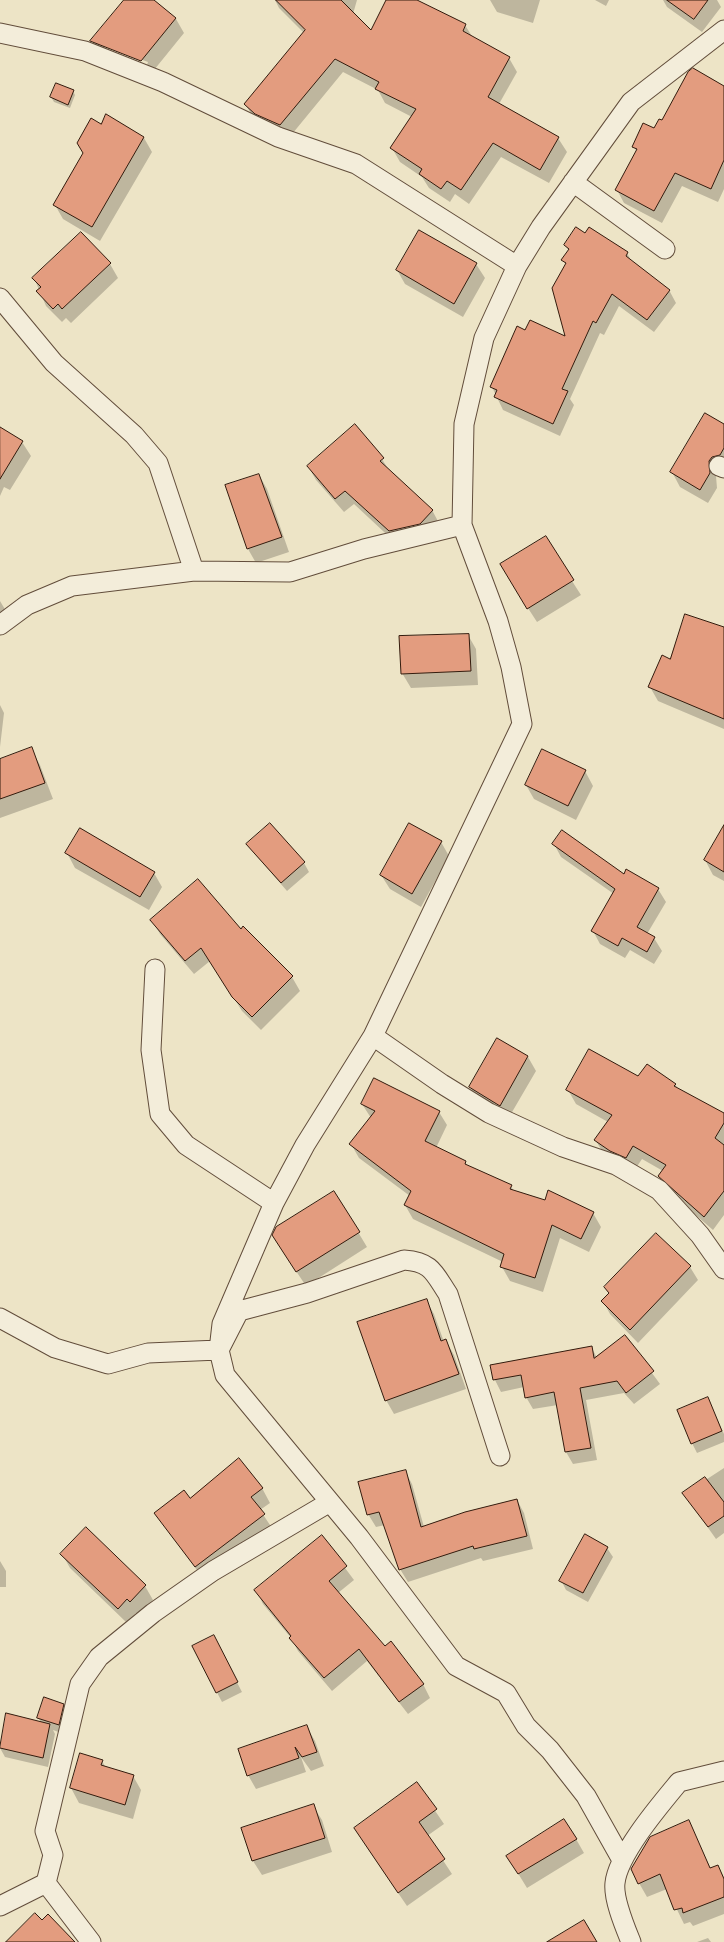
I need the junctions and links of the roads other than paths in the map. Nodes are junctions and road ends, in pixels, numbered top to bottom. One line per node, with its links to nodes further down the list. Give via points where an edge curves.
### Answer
1 (724, 30): 3 (street, via 631,102)
2 (0, 33): 5 (street, via 85,51 162,82 278,137 356,164)
3 (573, 182): 4 (street); 5 (street)
4 (665, 249)
5 (517, 266): 7 (street, via 484,338 464,424)
6 (0, 298): 8 (street, via 54,363 134,435 158,463)
7 (462, 525): 8 (street, via 364,549 290,572); 11 (street, via 498,620 522,724)
8 (194, 571): 9 (street, via 72,586 27,605)
9 (0, 624)
10 (155, 969): 12 (street, via 151,1050 160,1114 186,1145)
11 (373, 1036): 12 (street); 13 (street, via 489,1113 563,1147 616,1165 659,1190 700,1235)
12 (274, 1203): 15 (street, via 222,1324)
13 (724, 1269)
14 (0, 1318): 15 (street, via 55,1348 108,1364 148,1353)
15 (219, 1350): 16 (street, via 239,1311 404,1260 420,1261 433,1271 448,1294); 17 (street, via 225,1375)
16 (500, 1456)
17 (330, 1502): 19 (street, via 456,1666 506,1693 526,1726 550,1750 586,1796); 20 (street, via 213,1570 152,1613 99,1657 80,1684 45,1831 53,1855)
18 (724, 1771): 19 (street, via 679,1782)
19 (622, 1860): 23 (street, via 615,1883 623,1923)
20 (46, 1883): 21 (street); 22 (street)
21 (0, 1906)
22 (91, 1942)
23 (631, 1942)

